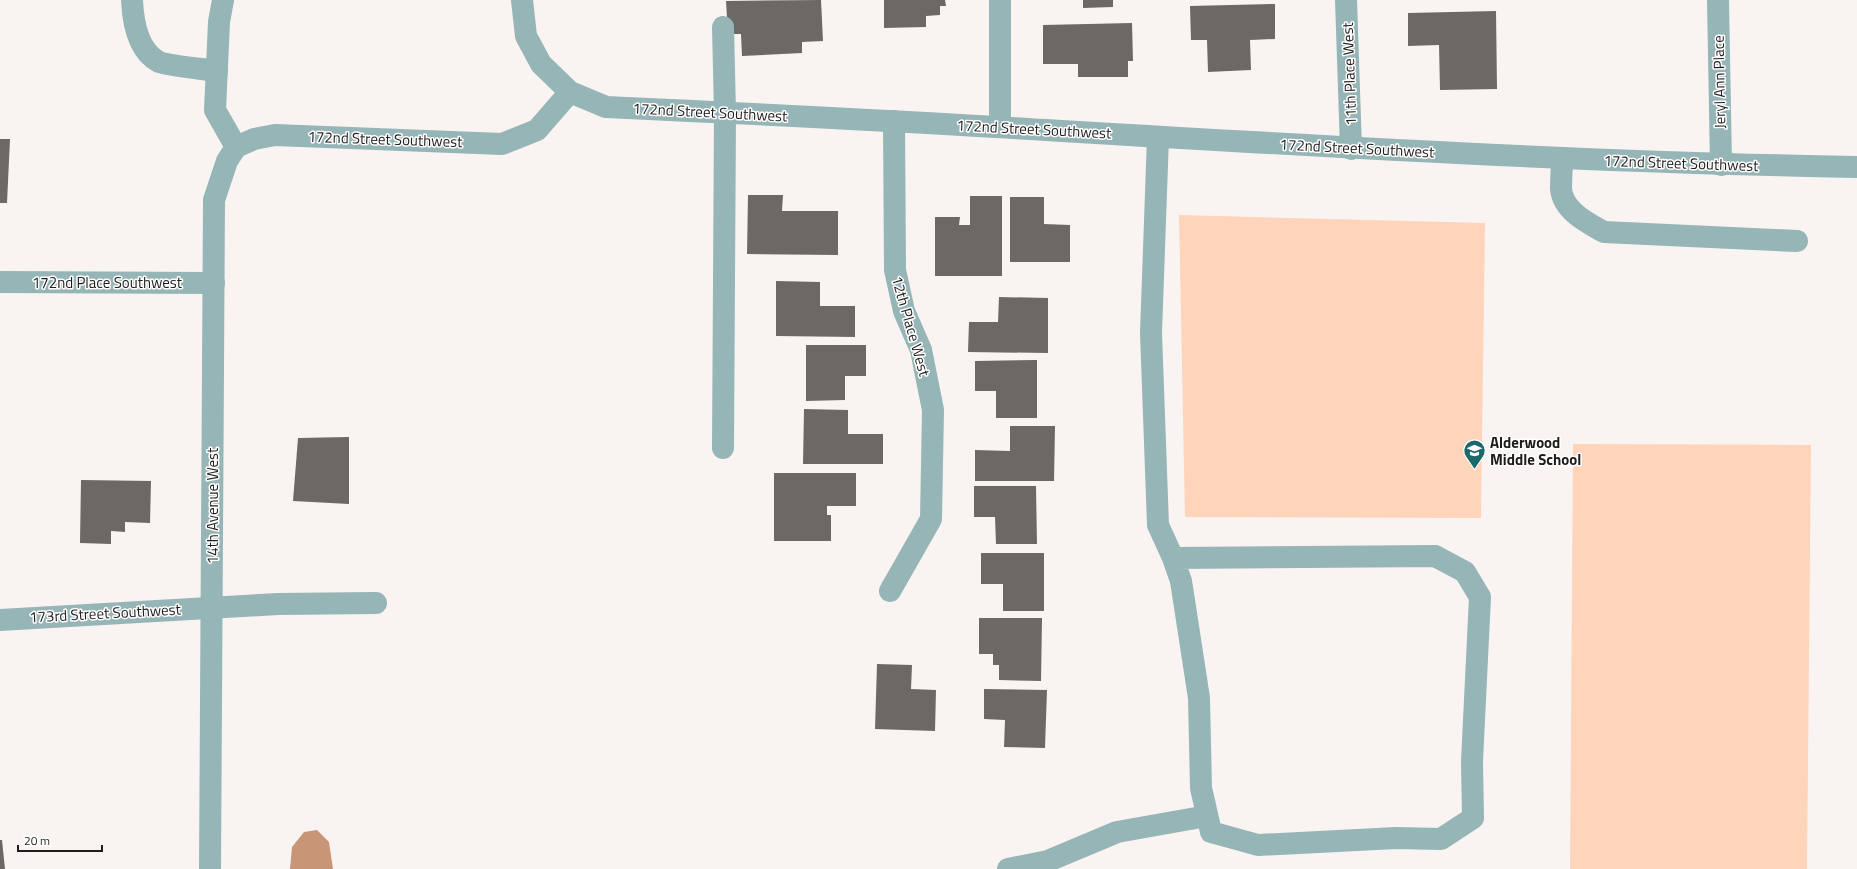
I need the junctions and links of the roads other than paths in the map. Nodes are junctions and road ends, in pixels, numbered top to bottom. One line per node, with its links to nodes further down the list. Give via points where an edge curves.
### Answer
1 (132, 0): 8 (street, via 136,28 140,41 148,53 160,62)
2 (223, 0): 8 (street, via 219,22)
3 (522, 0): 9 (street, via 526,36 541,64)
4 (1000, 0): 12 (street)
5 (1346, 0): 15 (street, 11th Place West)
6 (1718, 0): 17 (street, Jeryl Ann Place)
7 (723, 27): 10 (street)
8 (217, 71): 14 (street, via 215,110)
9 (570, 92): 10 (street, 172nd Street Southwest, via 606,107); 14 (street, 172nd Street Southwest, via 536,130 502,144 275,135 254,139)
10 (725, 113): 11 (street, 172nd Street Southwest); 22 (street)
11 (894, 121): 12 (street, 172nd Street Southwest); 24 (street, 12th Place West, via 895,270 904,311 921,350 933,410 931,519)
12 (1000, 127): 13 (street, 172nd Street Southwest)
13 (1158, 137): 15 (street, 172nd Street Southwest); 23 (street, via 1151,333 1152,392 1158,525)
14 (236, 147): 21 (street, 14th Avenue West, via 227,161 214,200)
15 (1351, 149): 16 (street, 172nd Street Southwest)
16 (1562, 158): 17 (street, 172nd Street Southwest); 19 (street, via 1561,191 1569,207 1581,220 1604,232)
17 (1721, 165): 18 (street, 172nd Street Southwest)
18 (1857, 167)
19 (1797, 241)
20 (0, 282): 21 (street, 172nd Place Southwest)
21 (214, 283): 26 (street, 14th Avenue West)
22 (722, 448)
23 (1173, 558): 28 (street, via 1181,581 1199,698 1201,788); 28 (street, via 1435,556 1465,572 1480,597 1472,761 1473,818 1441,839 1396,838 1258,845 1211,832)
24 (890, 592)
25 (376, 603): 26 (street, 173rd Street Southwest)
26 (211, 607): 27 (street, 173rd Street Southwest); 29 (street, 14th Avenue West)
27 (0, 620)
28 (1207, 816): 30 (street, via 1117,832 1048,861)
29 (210, 869)
30 (1008, 869)

